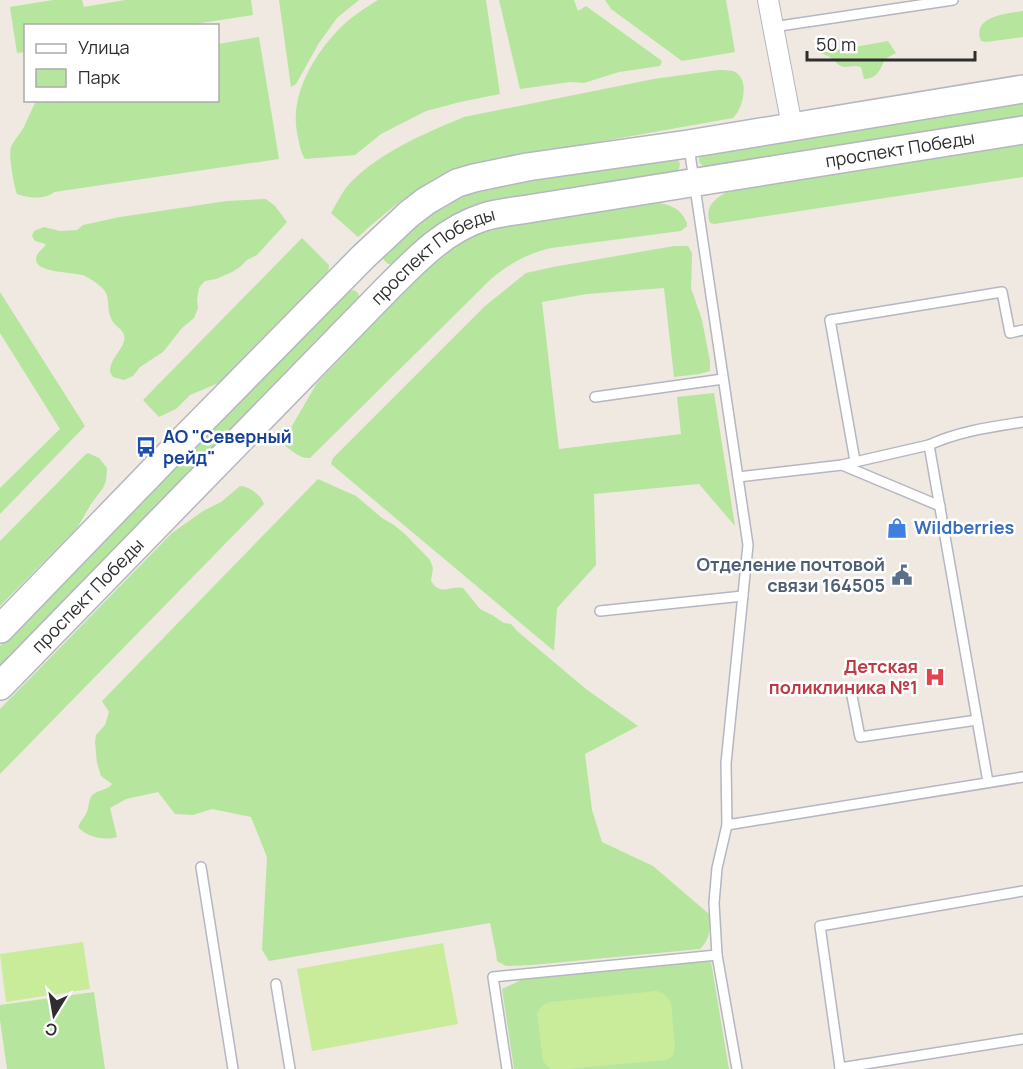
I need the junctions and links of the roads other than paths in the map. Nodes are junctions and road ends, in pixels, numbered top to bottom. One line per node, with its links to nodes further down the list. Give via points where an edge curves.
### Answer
1 (768, 0): 3 (street)
2 (953, 0): 3 (lane)
3 (773, 27): 5 (street)
4 (1023, 89): 5 (main road)
5 (792, 126): 7 (main road)
6 (1023, 129): 8 (main road, проспект Победы)
7 (688, 144): 8 (lane); 20 (main road, via 494,173 457,183 426,201 363,257)
8 (694, 183): 10 (lane); 21 (main road, проспект Победы, via 484,217 427,249)
9 (1023, 330): 14 (lane, via 1010,333 1002,292 830,320)
10 (723, 379): 11 (lane); 16 (lane)
11 (596, 397)
12 (1023, 422): 13 (lane, via 946,437)
13 (929, 445): 14 (lane); 17 (lane)
14 (855, 461): 15 (lane)
15 (842, 465): 16 (lane); 17 (lane)
16 (738, 477): 18 (lane, via 748,544)
17 (940, 506): 23 (lane)
18 (743, 596): 19 (lane); 26 (lane, via 726,763)
19 (600, 611)
20 (0, 629)
21 (0, 686)
22 (852, 696): 23 (lane, via 860,737)
23 (977, 720): 25 (lane)
24 (1023, 777): 25 (lane)
25 (988, 782): 26 (lane)
26 (727, 825): 29 (lane, via 714,903)
27 (201, 867): 33 (lane)
28 (1023, 891): 32 (lane, via 820,926)
29 (717, 955): 35 (lane, via 493,977); 36 (lane)
30 (276, 984): 34 (lane)
31 (1023, 1039): 32 (lane)
32 (841, 1068)
33 (233, 1069)
34 (290, 1069)
35 (507, 1069)
36 (736, 1069)

